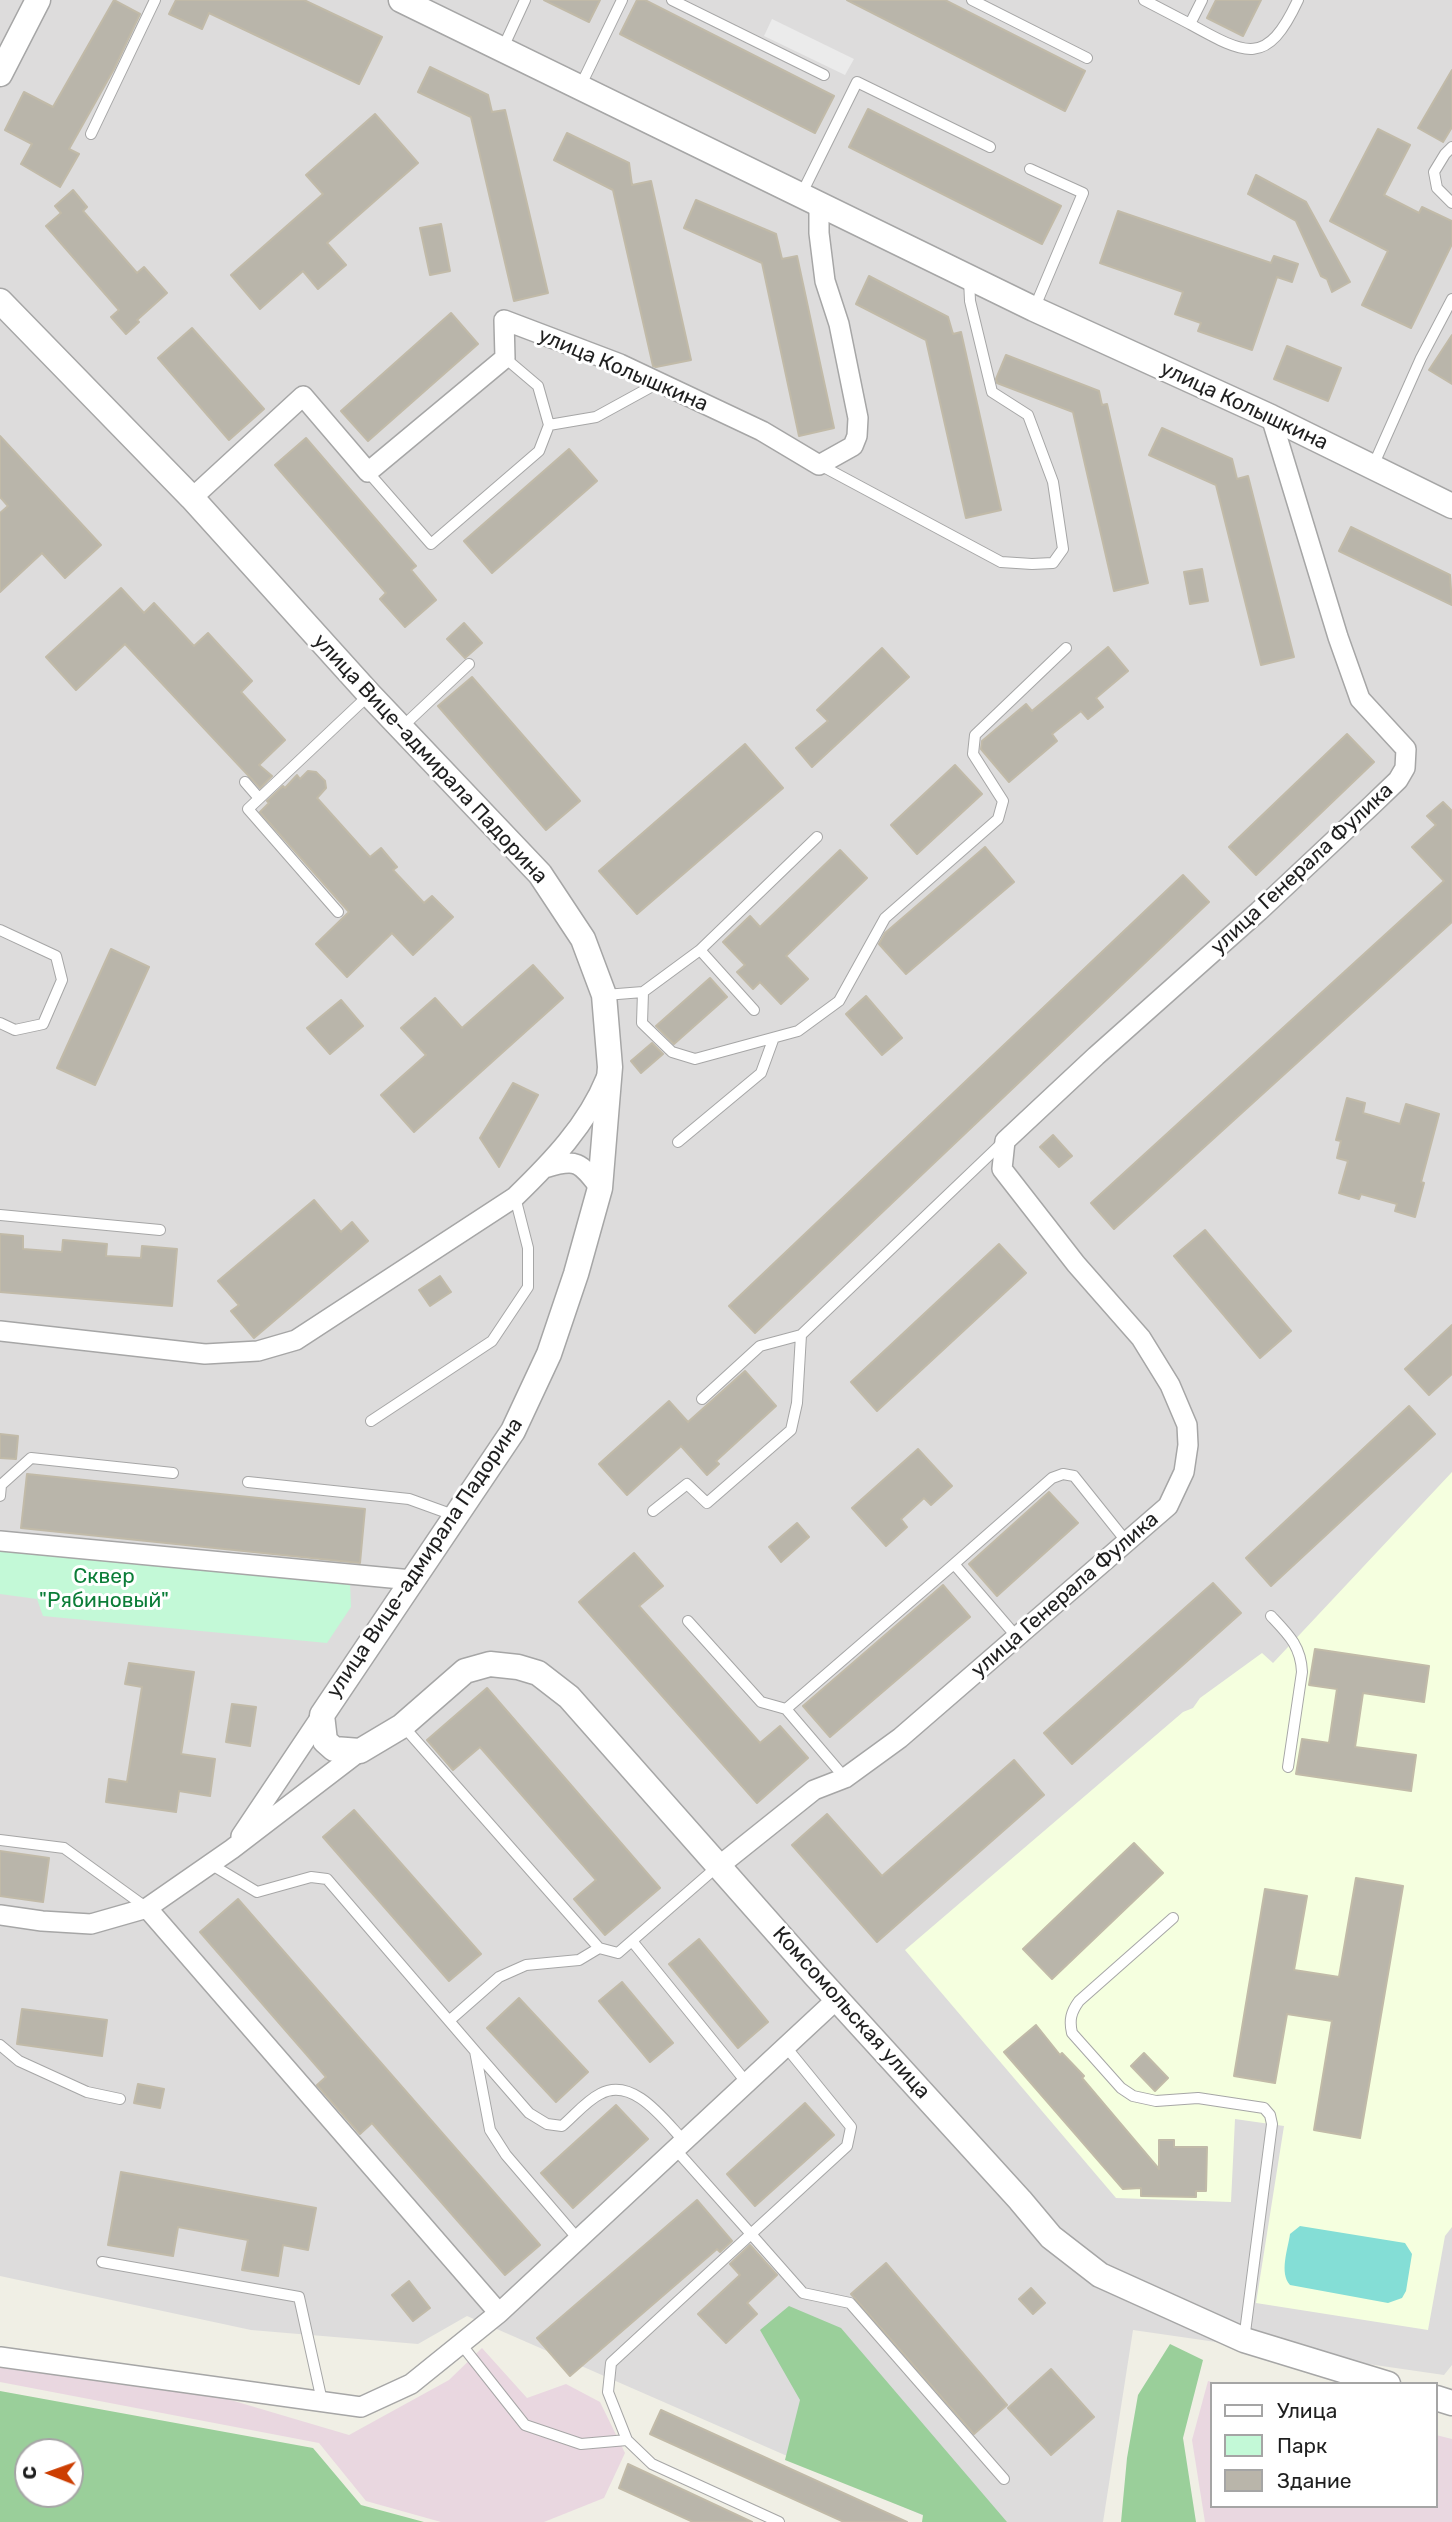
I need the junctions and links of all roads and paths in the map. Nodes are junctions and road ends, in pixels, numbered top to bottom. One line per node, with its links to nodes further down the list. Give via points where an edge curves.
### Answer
1 (38, 0): 14 (street)
2 (155, 0): 17 (lane)
3 (401, 0): 12 (street, улица Колышкина)
4 (525, 0): 12 (lane)
5 (622, 0): 16 (lane)
6 (672, 0): 15 (lane)
7 (972, 0): 13 (lane)
8 (1202, 0): 11 (lane)
9 (1298, 0): 11 (lane, via 1287,25 1266,46 1245,50)
10 (1143, 1): 11 (lane)
11 (1190, 24)
12 (502, 50): 16 (street, улица Колышкина)
13 (1087, 58)
14 (0, 74)
15 (824, 75)
16 (580, 88): 21 (street, улица Колышкина)
17 (91, 134)
18 (990, 147): 21 (lane, via 857,82)
19 (1452, 147): 22 (lane, via 1434,172 1437,188)
20 (1030, 169): 26 (lane, via 1083,192)
21 (810, 200): 23 (street, улица Колышкина); 31 (street, via 858,418 853,446)
22 (1452, 203)
23 (969, 276): 26 (street, улица Колышкина); 31 (lane, улица Колышкина, via 970,301 992,392 1028,415 1053,482 1063,549 1053,563 1001,562)
24 (1452, 299): 32 (lane)
25 (0, 301): 34 (street, улица Вице-адмирала Падорина)
26 (1034, 309): 29 (street, улица Колышкина)
27 (505, 358): 28 (street, улица Колышкина, via 504,320); 30 (lane, via 538,386); 33 (street, улица Колышкина)
28 (658, 383): 30 (lane, via 596,417); 31 (street, улица Колышкина, via 762,431)
29 (1271, 418): 32 (street, улица Колышкина); 52 (street, улица Генерала Фулика, via 1360,699 1406,749 1405,768 1373,805)
30 (548, 425): 33 (lane, via 539,451 431,544)
31 (819, 465)
32 (1373, 467): 35 (street, улица Колышкина)
33 (368, 472): 34 (street, via 303,396)
34 (192, 498): 38 (street, улица Вице-адмирала Падорина)
35 (1452, 506)
36 (1066, 648): 50 (lane, via 975,735 974,754 1003,801 998,819 885,918 839,1001 798,1031)
37 (469, 664): 39 (lane)
38 (369, 694): 39 (street, улица Вице-адмирала Падорина); 41 (lane)
39 (401, 728): 47 (street, улица Вице-адмирала Падорина, via 540,874 583,939)
40 (245, 782): 41 (lane)
41 (258, 797): 43 (lane, via 248,809)
42 (817, 836): 45 (lane)
43 (338, 912)
44 (0, 930): 49 (lane, via 56,956 62,980 43,1024 15,1030)
45 (700, 950): 46 (lane); 48 (lane)
46 (643, 992): 47 (lane); 50 (lane, via 642,1024 672,1052 695,1059)
47 (604, 995): 51 (street, улица Вице-адмирала Падорина)
48 (754, 1010)
49 (0, 1023)
50 (774, 1040): 53 (lane, via 761,1073)
51 (610, 1067): 54 (street, via 578,1129); 55 (street, улица Вице-адмирала Падорина)
52 (1005, 1141): 60 (lane, улица Генерала Фулика); 69 (street, улица Генерала Фулика, via 1002,1169 1141,1338 1170,1385 1187,1425 1184,1472 1168,1506)
53 (678, 1142)
54 (544, 1169): 55 (street, via 567,1161 583,1166); 56 (street)
55 (600, 1188): 67 (street, улица Вице-адмирала Падорина, via 549,1354 513,1431)
56 (515, 1197): 59 (street, via 296,1340 258,1351 205,1354); 62 (lane, via 528,1248 528,1287 492,1341)
57 (0, 1215): 58 (lane)
58 (160, 1230)
59 (0, 1331)
60 (801, 1335): 61 (lane, via 760,1346); 66 (lane, via 791,1430 708,1503 687,1483)
61 (702, 1399)
62 (371, 1421)
63 (173, 1473): 65 (lane, via 31,1458 2,1485)
64 (248, 1482): 67 (lane, via 409,1499)
65 (0, 1496)
66 (653, 1511)
67 (457, 1516): 71 (street, улица Вице-адмирала Падорина)
68 (0, 1541): 71 (street)
69 (1126, 1541): 70 (lane, via 1074,1476 1063,1474 1052,1478); 74 (street, улица Генерала Фулика)
70 (954, 1564): 74 (lane); 75 (lane)
71 (412, 1580): 76 (street, улица Вице-адмирала Падорина)
72 (1271, 1616): 79 (lane, via 1294,1641 1302,1659)
73 (688, 1621): 75 (lane, via 761,1702)
74 (1016, 1636): 80 (street, улица Генерала Фулика, via 900,1738)
75 (786, 1709): 80 (lane)
76 (321, 1714): 78 (street, via 326,1741 334,1749); 82 (street, Комсомольская улица)
77 (402, 1726): 78 (street, Комсомольская улица); 84 (street, Комсомольская улица, via 465,1671 490,1664 538,1673 569,1697); 89 (lane)
78 (360, 1751): 82 (street, Комсомольская улица)
79 (1288, 1767)
80 (845, 1778): 84 (street, улица Генерала Фулика, via 814,1790)
81 (0, 1840): 85 (lane, via 64,1848)
82 (232, 1849): 83 (street, Комсомольская улица)
83 (212, 1865): 85 (street, Комсомольская улица); 91 (lane, via 257,1892 311,1877 327,1879)
84 (719, 1866): 88 (lane); 90 (street, Комсомольская улица)
85 (147, 1908): 86 (street, Комсомольская улица, via 91,1924); 101 (street)
86 (0, 1915)
87 (1173, 1918): 102 (lane, via 1079,2001 1070,2023 1072,2033 1133,2096 1156,2101 1198,2098 1264,2108 1270,2115)
88 (632, 1941): 89 (lane, via 618,1953); 95 (lane)
89 (599, 1948): 91 (lane, via 579,1961 526,1965 499,1977)
90 (837, 1999): 93 (street); 102 (street, Комсомольская улица, via 1051,2238 1100,2275)
91 (450, 2020): 94 (lane)
92 (0, 2045): 96 (lane, via 19,2061 87,2092)
93 (786, 2047): 95 (street); 98 (lane, via 851,2127 847,2146)
94 (475, 2051): 97 (lane, via 529,2113 547,2124 562,2126 600,2094 618,2089 643,2099); 99 (lane, via 490,2130)
95 (747, 2083): 97 (street)
96 (120, 2099)
97 (680, 2145): 98 (lane); 99 (street)
98 (751, 2234): 107 (lane, via 611,2363 608,2392); 108 (lane, via 803,2293 850,2303)
99 (578, 2239): 101 (street)
100 (102, 2262): 106 (lane, via 299,2297)
101 (499, 2313): 103 (street)
102 (1244, 2340): 105 (street, Комсомольская улица)
103 (460, 2344): 106 (street, via 411,2384 360,2407); 107 (lane, via 525,2425 581,2444)
104 (0, 2357): 106 (street)
105 (1381, 2382)
106 (322, 2401)
107 (627, 2440): 109 (lane, via 652,2464)
108 (1004, 2479)
109 (779, 2522)

